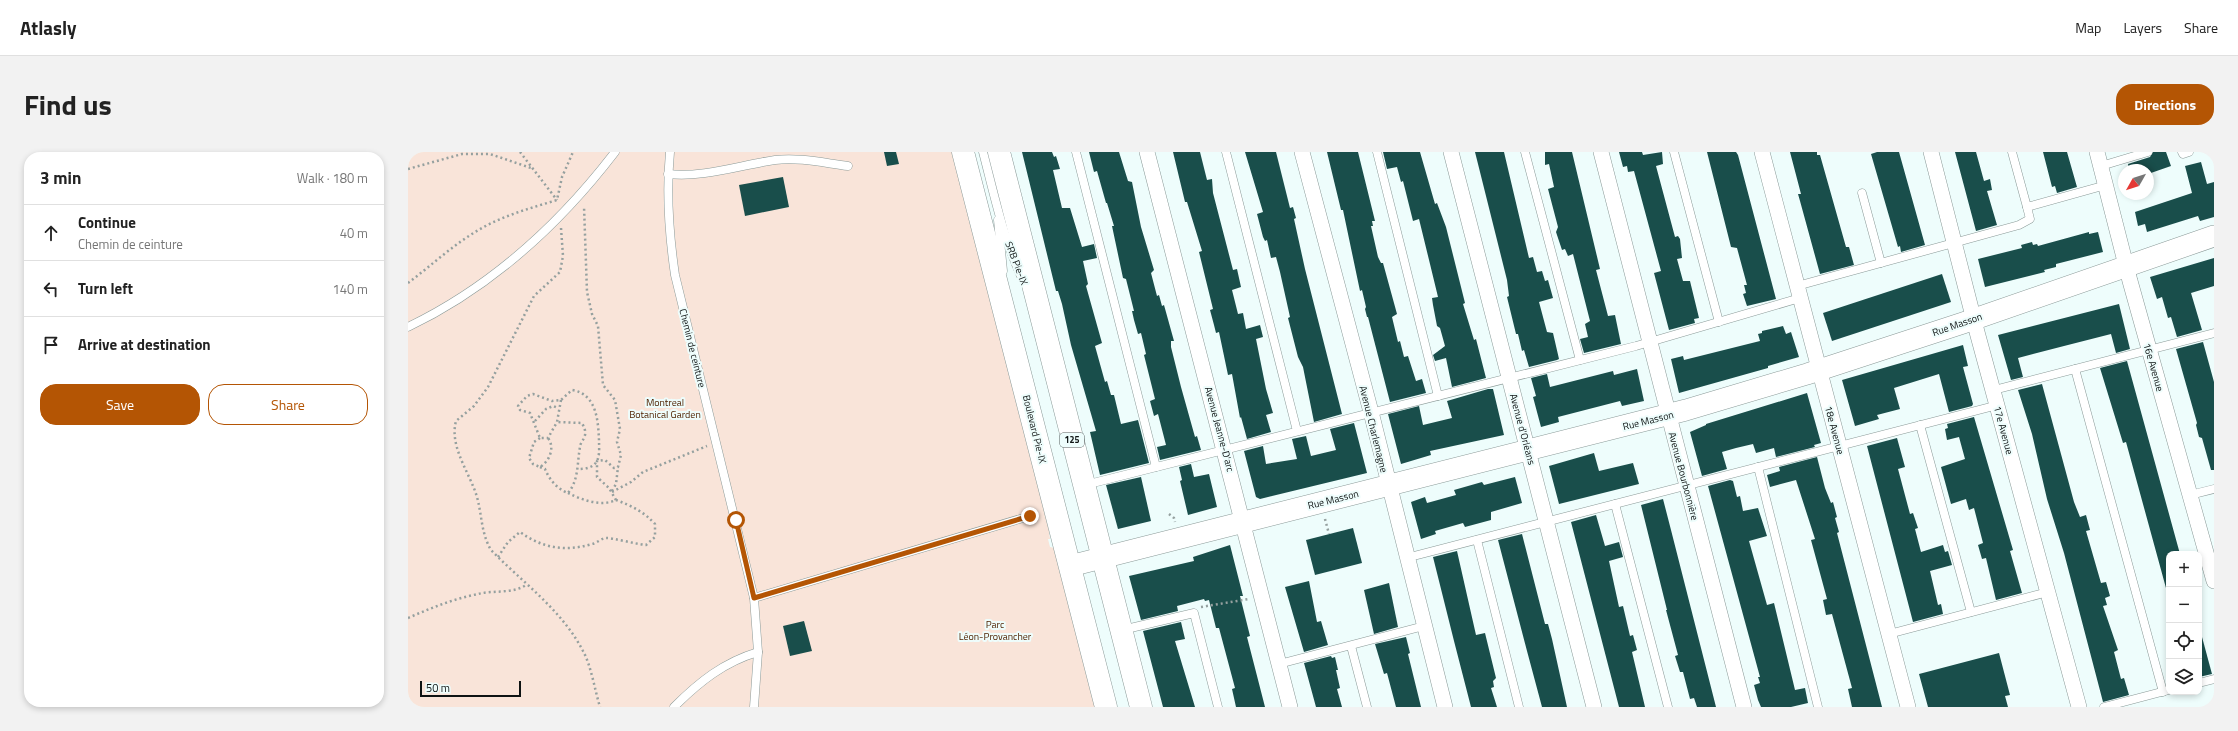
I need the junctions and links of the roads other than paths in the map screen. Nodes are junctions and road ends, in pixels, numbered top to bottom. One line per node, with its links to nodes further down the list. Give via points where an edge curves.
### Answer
1 (615, 152): 36 (lane, via 584,190 542,234 493,275 440,310)
2 (670, 152): 23 (lane, Chemin de ceinture)
3 (963, 152): 37 (main road, Boulevard Pie-IX)
4 (983, 152): 26 (lane, SRB Pie-IX)
5 (999, 152): 34 (main road, 125)
6 (1076, 152): 55 (lane)
7 (1147, 152): 53 (street, Avenue Jeanne-D'arc)
8 (1226, 152): 51 (lane)
9 (1302, 152): 48 (street, Avenue Charlemagne)
10 (1376, 152): 46 (lane)
11 (1451, 152): 44 (street, Avenue d'Orléans)
12 (1525, 152): 41 (lane)
13 (1602, 152): 39 (street, Avenue Bourbonnière)
14 (1674, 152): 35 (lane)
15 (1762, 152): 32 (street, 18e Avenue)
16 (1931, 152): 29 (street, 17e Avenue)
17 (2012, 152): 27 (lane)
18 (2148, 152): 21 (lane)
19 (2182, 152): 20 (lane)
20 (2189, 152)
21 (2099, 159): 24 (street, 16e Avenue)
22 (848, 166): 23 (lane, via 776,160 682,176)
23 (668, 174): 72 (lane, Chemin de ceinture, via 668,216 675,275)
24 (2106, 186): 27 (lane); 31 (street, 16e Avenue)
25 (1862, 193): 30 (lane)
26 (996, 202): 34 (lane, SRB Pie-IX, via 1014,261); 37 (lane, SRB Pie-IX)
27 (2027, 207): 29 (lane, via 2030,218 2019,225)
28 (2214, 236): 31 (street, Rue Masson)
29 (1955, 243): 30 (lane); 33 (street, 17e Avenue)
30 (1881, 264): 32 (lane)
31 (2126, 266): 33 (street, Rue Masson); 40 (street, 16e Avenue)
32 (1799, 292): 35 (lane); 43 (street, 18e Avenue)
33 (1974, 319): 43 (street, Rue Masson); 45 (street, 17e Avenue)
34 (1042, 322): 57 (main road, 125)
35 (1719, 322): 39 (lane)
36 (408, 327)
37 (1010, 328): 69 (main road, Boulevard Pie-IX)
38 (2214, 333): 40 (lane)
39 (1650, 342): 41 (lane); 49 (street, Avenue Bourbonnière)
40 (2149, 350): 42 (lane); 61 (street, 16e Avenue)
41 (1580, 360): 44 (lane)
42 (2075, 369): 45 (lane); 82 (lane)
43 (1819, 370): 49 (street, Rue Masson); 52 (street, 18e Avenue)
44 (1510, 378): 46 (lane); 54 (street, Avenue d'Orléans)
45 (1994, 390): 47 (street, 17e Avenue)
46 (1438, 396): 48 (lane)
47 (1998, 405): 50 (lane); 71 (street, 17e Avenue)
48 (1371, 412): 51 (lane); 58 (street, Avenue Charlemagne)
49 (1668, 415): 54 (street, Rue Masson); 59 (street, Avenue Bourbonnière)
50 (1920, 425): 52 (lane); 73 (lane)
51 (1297, 431): 53 (lane)
52 (1839, 446): 56 (lane); 76 (street, 18e Avenue)
53 (1225, 449): 55 (lane); 65 (street, Avenue Jeanne-D'arc)
54 (1529, 450): 58 (street, Rue Masson); 64 (street, Avenue d'Orléans)
55 (1156, 467): 57 (lane)
56 (1758, 467): 59 (lane); 95 (lane)
57 (1084, 485): 67 (main road, 125)
58 (1388, 485): 65 (street, Rue Masson); 68 (street, Avenue Charlemagne)
59 (1687, 486): 62 (lane); 94 (street, Avenue Bourbonnière)
60 (2214, 489): 61 (lane)
61 (2190, 495): 70 (street, 16e Avenue)
62 (1615, 504): 64 (lane); 93 (lane)
63 (1030, 516): 72 (lane)
64 (1547, 522): 66 (lane); 92 (street, Avenue d'Orléans)
65 (1243, 523): 67 (street, Rue Masson); 79 (street, Avenue Jeanne-D'arc)
66 (1477, 540): 68 (lane); 91 (lane)
67 (1102, 557): 69 (street, Rue Masson); 75 (main road, 125)
68 (1406, 558): 74 (street, Avenue Charlemagne)
69 (1070, 566): 85 (main road, Boulevard Pie-IX)
70 (2214, 580)
71 (2048, 592): 73 (lane); 97 (street, 17e Avenue)
72 (754, 598): 78 (lane, Chemin de ceinture)
73 (1970, 612): 76 (lane)
74 (1424, 626): 77 (lane); 90 (street, Avenue Charlemagne)
75 (1121, 630): 86 (main road, 125); 87 (lane, via 1194,613)
76 (1889, 634): 96 (street, 18e Avenue)
77 (1351, 646): 79 (lane); 89 (lane)
78 (758, 652): 83 (lane, via 740,657 707,677); 84 (lane, Chemin de ceinture)
79 (1279, 664): 88 (street, Avenue Jeanne-D'arc)
80 (2214, 679): 81 (lane)
81 (2202, 682)
82 (2166, 691): 98 (lane)
83 (674, 707)
84 (754, 707)
85 (1106, 707)
86 (1140, 707)
87 (1218, 707)
88 (1290, 707)
89 (1367, 707)
90 (1445, 707)
91 (1519, 707)
92 (1594, 707)
93 (1668, 707)
94 (1744, 707)
95 (1818, 707)
96 (1908, 707)
97 (2079, 707)
98 (2104, 707)

